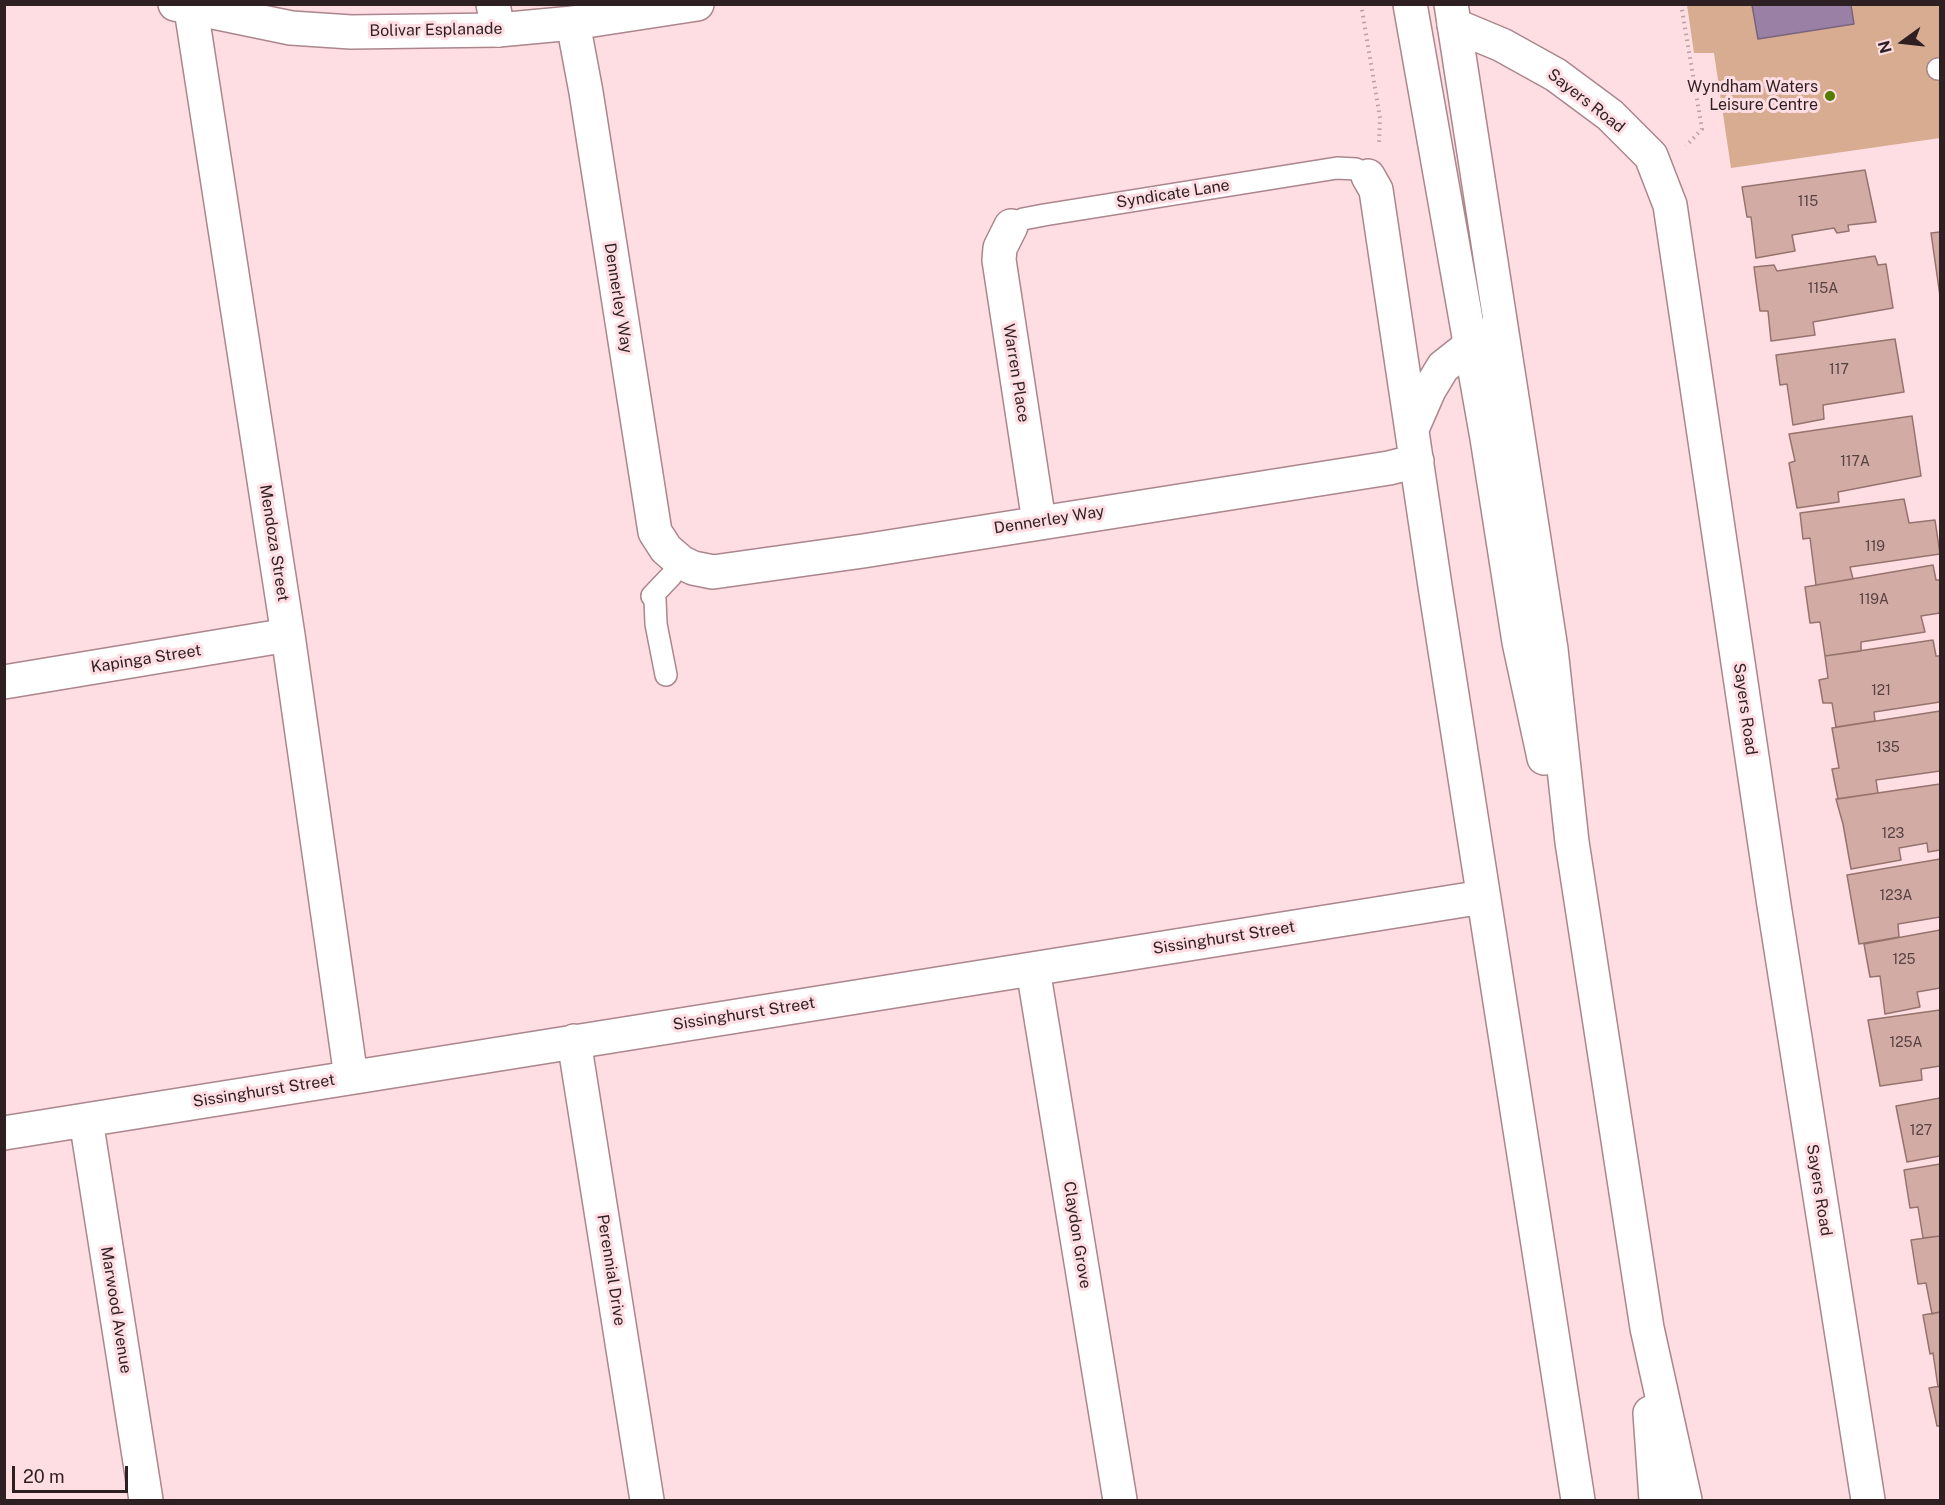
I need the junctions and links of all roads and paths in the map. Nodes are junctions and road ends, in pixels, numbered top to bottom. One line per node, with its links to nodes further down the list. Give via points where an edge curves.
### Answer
1 (697, 4): 8 (street, Bolivar Esplanade)
2 (1361, 4): 9 (path, via 1380,118 1379,147 1374,164)
3 (1410, 4): 13 (street, Sayers Road)
4 (1680, 4): 10 (path, via 1702,129)
5 (183, 7): 7 (street, Bolivar Esplanade, via 291,28 351,32); 18 (street, Mendoza Street)
6 (1453, 15): 10 (street, Sayers Road, via 1556,75 1610,116 1651,156); 12 (street, Sayers Road)
7 (495, 17): 8 (street, Bolivar Esplanade)
8 (573, 23): 17 (street, Dennerley Way, via 655,532)
9 (1353, 172): 11 (lane, Syndicate Lane, via 1044,215); 14 (street, via 1376,190)
10 (1658, 175): 35 (street, Sayers Road, via 1670,205)
11 (1011, 226): 16 (street, Warren Place, via 1000,248 999,260)
12 (1501, 331): 13 (street, via 1481,337); 21 (street, Sayers Road, via 1551,649)
13 (1471, 345): 14 (street, via 1443,367); 21 (street, Sayers Road, via 1519,642 1548,775)
14 (1412, 429): 15 (street)
15 (1417, 461): 16 (street, Dennerley Way); 22 (street)
16 (1039, 522): 17 (street, Dennerley Way, via 713,572)
17 (681, 562): 19 (lane, via 652,596)
18 (288, 634): 20 (street, Kapinga Street); 25 (street, Mendoza Street)
19 (666, 675)
20 (4, 682)
21 (1572, 842): 28 (street, Sayers Road)
22 (1484, 897): 23 (street, Sissinghurst Street); 32 (street)
23 (1033, 969): 24 (street, Sissinghurst Street); 31 (street, Claydon Grove)
24 (574, 1041): 25 (street, Sissinghurst Street); 30 (street, Perennial Drive)
25 (351, 1077): 26 (street, Sissinghurst Street)
26 (86, 1120): 27 (street, Sissinghurst Street); 29 (street, Marwood Avenue)
27 (4, 1132)
28 (1647, 1328): 33 (street, Sayers Road); 34 (street, Sayers Road)
29 (146, 1500)
30 (647, 1500)
31 (1120, 1500)
32 (1578, 1500)
33 (1656, 1500)
34 (1685, 1500)
35 (1868, 1500)

